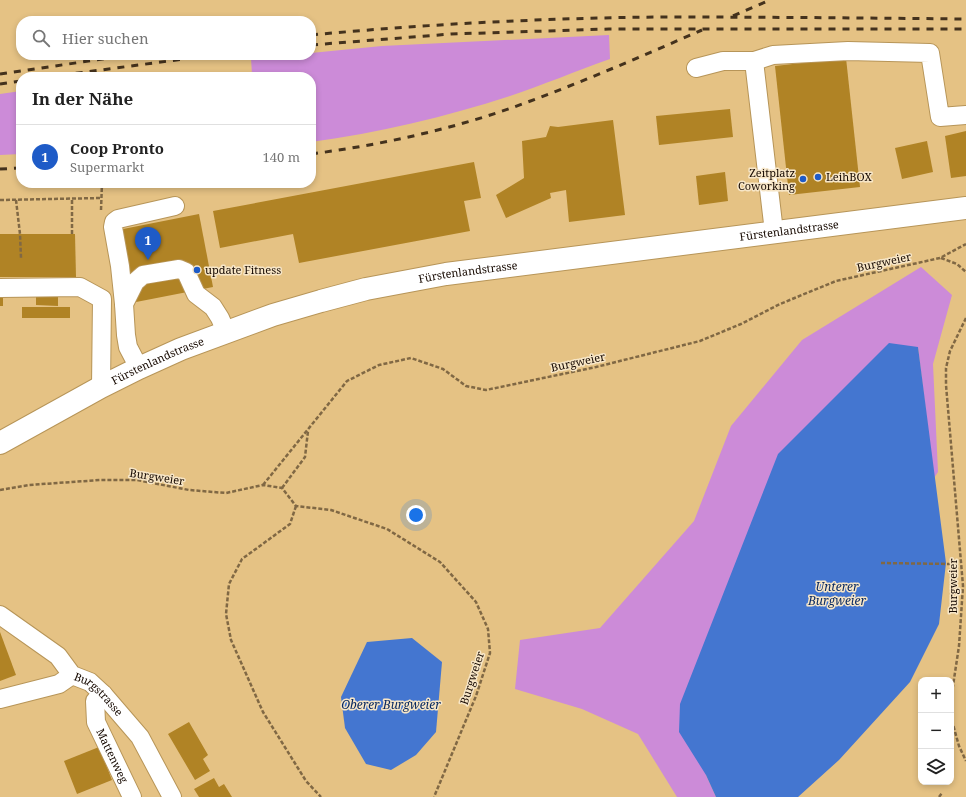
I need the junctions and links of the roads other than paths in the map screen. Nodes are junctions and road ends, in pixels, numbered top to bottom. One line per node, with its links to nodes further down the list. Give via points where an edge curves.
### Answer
1 (754, 62): 2 (street, via 723,61); 3 (street, via 773,55 848,51 930,53 940,117); 6 (street)
2 (696, 68)
3 (966, 115)
4 (175, 206): 8 (street, via 114,222)
5 (966, 208): 6 (main road, Fürstenlandstrasse)
6 (774, 232): 9 (main road, Fürstenlandstrasse, via 406,281 320,300)
7 (0, 288): 11 (street, via 80,287 102,299)
8 (124, 304): 9 (street, via 135,282 143,275 179,269 186,272 196,294 213,307); 10 (street, via 128,347)
9 (226, 332): 10 (main road, Fürstenlandstrasse)
10 (138, 368): 11 (main road, Fürstenlandstrasse)
11 (101, 387): 12 (main road, Fürstenlandstrasse)
12 (0, 442)
13 (0, 615): 14 (street, Burgstrasse, via 58,656)
14 (72, 675): 15 (street, Burgstrasse, via 90,682); 16 (street, via 59,684)
15 (103, 694): 17 (street, Mattenweg, via 95,701 96,722); 18 (street, Burgstrasse, via 140,736)
16 (0, 699)
17 (132, 797)
18 (172, 797)

